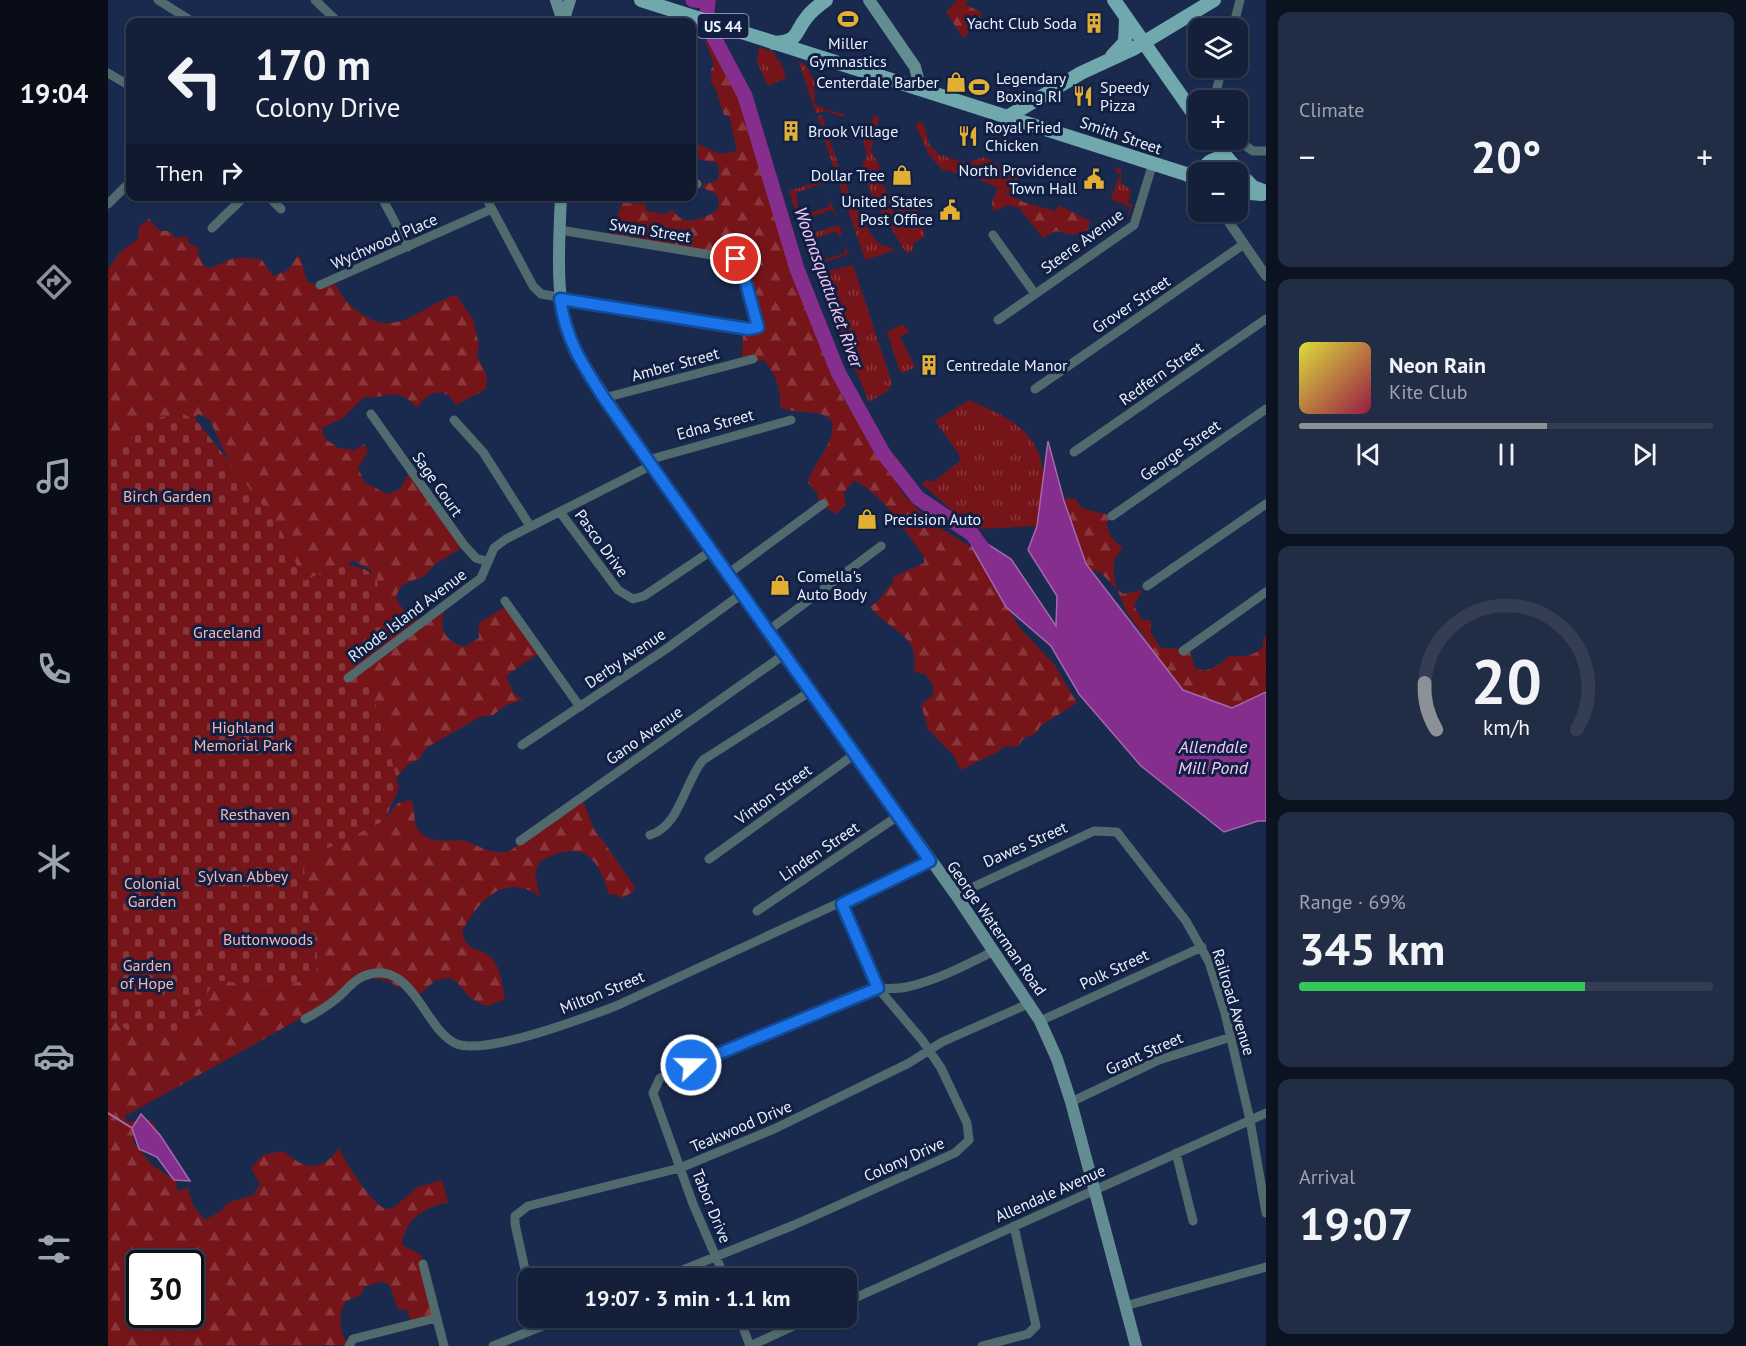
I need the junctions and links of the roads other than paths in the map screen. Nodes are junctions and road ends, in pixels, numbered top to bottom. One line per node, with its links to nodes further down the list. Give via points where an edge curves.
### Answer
1 (315, 0): 12 (street)
2 (570, 0): 10 (main road)
3 (641, 0): 13 (main road, US 44)
4 (826, 0): 17 (main road, via 806,17)
5 (869, 0): 23 (main road, via 915,68)
6 (1114, 0): 16 (main road)
7 (1214, 0): 18 (main road)
8 (1240, 0): 15 (street)
9 (163, 1): 11 (street)
10 (560, 9)
11 (187, 18)
12 (334, 18)
13 (696, 18)
14 (696, 18): 17 (main road, US 44, via 772,43)
15 (1236, 18)
16 (1126, 20): 18 (main road); 20 (main road, via 1125,42)
17 (796, 38): 19 (main road, Smith Street / US 44); 19 (main road)
18 (1145, 41): 20 (main road); 24 (main road)
19 (817, 55): 23 (main road, Smith Street / US 44)
20 (1109, 60): 25 (main road)
21 (108, 73): 22 (street)
22 (126, 84)
23 (916, 89): 25 (main road, Smith Street / US 44)
24 (1188, 105)
25 (1009, 116): 30 (main road, Smith Street / US 44)
26 (1248, 148): 28 (street)
27 (1220, 150): 29 (main road)
28 (1266, 151)
29 (1230, 162)
30 (1154, 163): 31 (main road, Smith Street / US 44); 52 (street, Steere Avenue, via 1134,225)
31 (1188, 175)
32 (1248, 183): 35 (main road)
33 (126, 186): 41 (street)
34 (1248, 192): 35 (main road)
35 (1266, 193)
36 (240, 201): 45 (street)
37 (273, 201): 42 (street)
38 (384, 201): 49 (street)
39 (488, 201): 43 (street)
40 (561, 201): 46 (main road, George Waterman Road)
41 (108, 204)
42 (281, 209)
43 (492, 209): 49 (street, Wychwood Place); 53 (street, via 533,286 541,294)
44 (1230, 223): 48 (street)
45 (212, 228)
46 (560, 230): 53 (main road, George Waterman Road); 53 (street, Swan Street, via 736,259 758,327 749,329)
47 (993, 235): 52 (street)
48 (1244, 244): 50 (street); 57 (street, Grover Street)
49 (408, 247): 51 (street, Wychwood Place)
50 (1266, 276)
51 (321, 285)
52 (1035, 294): 55 (street, Steere Avenue)
53 (560, 299): 58 (main road, George Waterman Road, via 571,344)
54 (1266, 319): 63 (street, Redfern Street)
55 (998, 320)
56 (753, 359): 58 (street, Amber Street)
57 (1035, 389)
58 (604, 398): 64 (main road, George Waterman Road)
59 (1266, 409): 68 (street, George Street)
60 (370, 414): 72 (street, Sage Court, via 464,545 476,558)
61 (454, 420): 69 (street, via 483,452)
62 (791, 420): 64 (street, Edna Street, via 698,443)
63 (1074, 452)
64 (650, 462): 67 (street, Rhode Island Avenue); 71 (main road, George Waterman Road)
65 (823, 504): 73 (street)
66 (1266, 504): 74 (street)
67 (560, 512): 69 (street, Rhode Island Avenue); 71 (street, Pasco Drive, via 618,590 633,599 644,596)
68 (1112, 516)
69 (530, 526): 72 (street, Rhode Island Avenue, via 494,548)
70 (881, 546): 78 (street)
71 (711, 551): 73 (main road, George Waterman Road)
72 (489, 562): 81 (street, Rhode Island Avenue, via 481,578)
73 (729, 573): 76 (main road, George Waterman Road)
74 (1147, 586)
75 (1266, 591): 79 (street)
76 (743, 593): 78 (main road, George Waterman Road); 83 (street, Derby Avenue)
77 (505, 601): 83 (street)
78 (769, 630): 80 (main road, George Waterman Road)
79 (1183, 651)
80 (785, 654): 82 (main road, George Waterman Road); 89 (street, Gano Avenue)
81 (348, 678)
82 (811, 692): 85 (main road, George Waterman Road); 88 (street, via 703,760 668,825)
83 (580, 707): 84 (street, Derby Avenue)
84 (522, 745)
85 (855, 754): 86 (main road, George Waterman Road); 90 (street, Vinton Street)
86 (898, 816): 91 (main road, George Waterman Road); 94 (street, Linden Street)
87 (1110, 830): 92 (street, Dawes Street, via 1094,831 1060,844); 95 (street, Railroad Avenue, via 1122,837)
88 (650, 835)
89 (520, 840)
90 (709, 859)
91 (930, 861): 92 (main road, George Waterman Road); 93 (street, Milton Street)
92 (956, 895): 96 (main road, George Waterman Road)
93 (842, 904): 97 (street, Colony Drive); 99 (street, Milton Street, via 616,1006 482,1046 450,1040 402,982 384,974 358,979)
94 (757, 911)
95 (1202, 947): 100 (street, Polk Street); 101 (street, Railroad Avenue)
96 (994, 951): 97 (street, Tabor Drive, via 931,981); 98 (main road, George Waterman Road)
97 (878, 988): 102 (street, Colony Drive); 107 (street, Tabor Drive, via 660,1078 653,1093)
98 (1030, 1003): 100 (main road, George Waterman Road); 102 (street, Teakwood Drive)
99 (305, 1020)
100 (1040, 1021): 103 (main road, George Waterman Road)
101 (1231, 1037): 103 (street, Grant Street, via 1166,1057); 105 (street, Railroad Avenue)
102 (930, 1051): 107 (street, Teakwood Drive, via 795,1119); 112 (street, Colony Drive, via 967,1123 969,1140 962,1149)
103 (1071, 1102): 108 (main road, George Waterman Road)
104 (1266, 1113): 105 (street, Allendale Avenue)
105 (1250, 1120): 106 (street, Allendale Avenue); 109 (street, Railroad Avenue)
106 (1176, 1154): 108 (street, Allendale Avenue); 110 (street)
107 (680, 1168): 112 (street, Tabor Drive); 115 (street, Teakwood Drive, via 519,1211 515,1232)
108 (1094, 1190): 111 (street, Allendale Avenue); 119 (main road, George Waterman Road)
109 (1266, 1213)
110 (1193, 1221)
111 (1014, 1226): 118 (street, Allendale Avenue); 128 (street, via 1036,1320 1033,1331)
112 (716, 1257): 116 (street, Colony Drive); 117 (street, Tabor Drive)
113 (423, 1264): 120 (street)
114 (1266, 1267): 119 (street)
115 (524, 1268)
116 (688, 1268)
117 (721, 1268)
118 (857, 1297)
119 (1125, 1306): 129 (main road, George Waterman Road)
120 (436, 1318): 124 (street, via 353,1339); 125 (street)
121 (537, 1328): 126 (street)
122 (743, 1328): 127 (street)
123 (789, 1328): 127 (street)
124 (349, 1346)
125 (444, 1346)
126 (494, 1346)
127 (750, 1346)
128 (982, 1346)
129 (1136, 1346)

